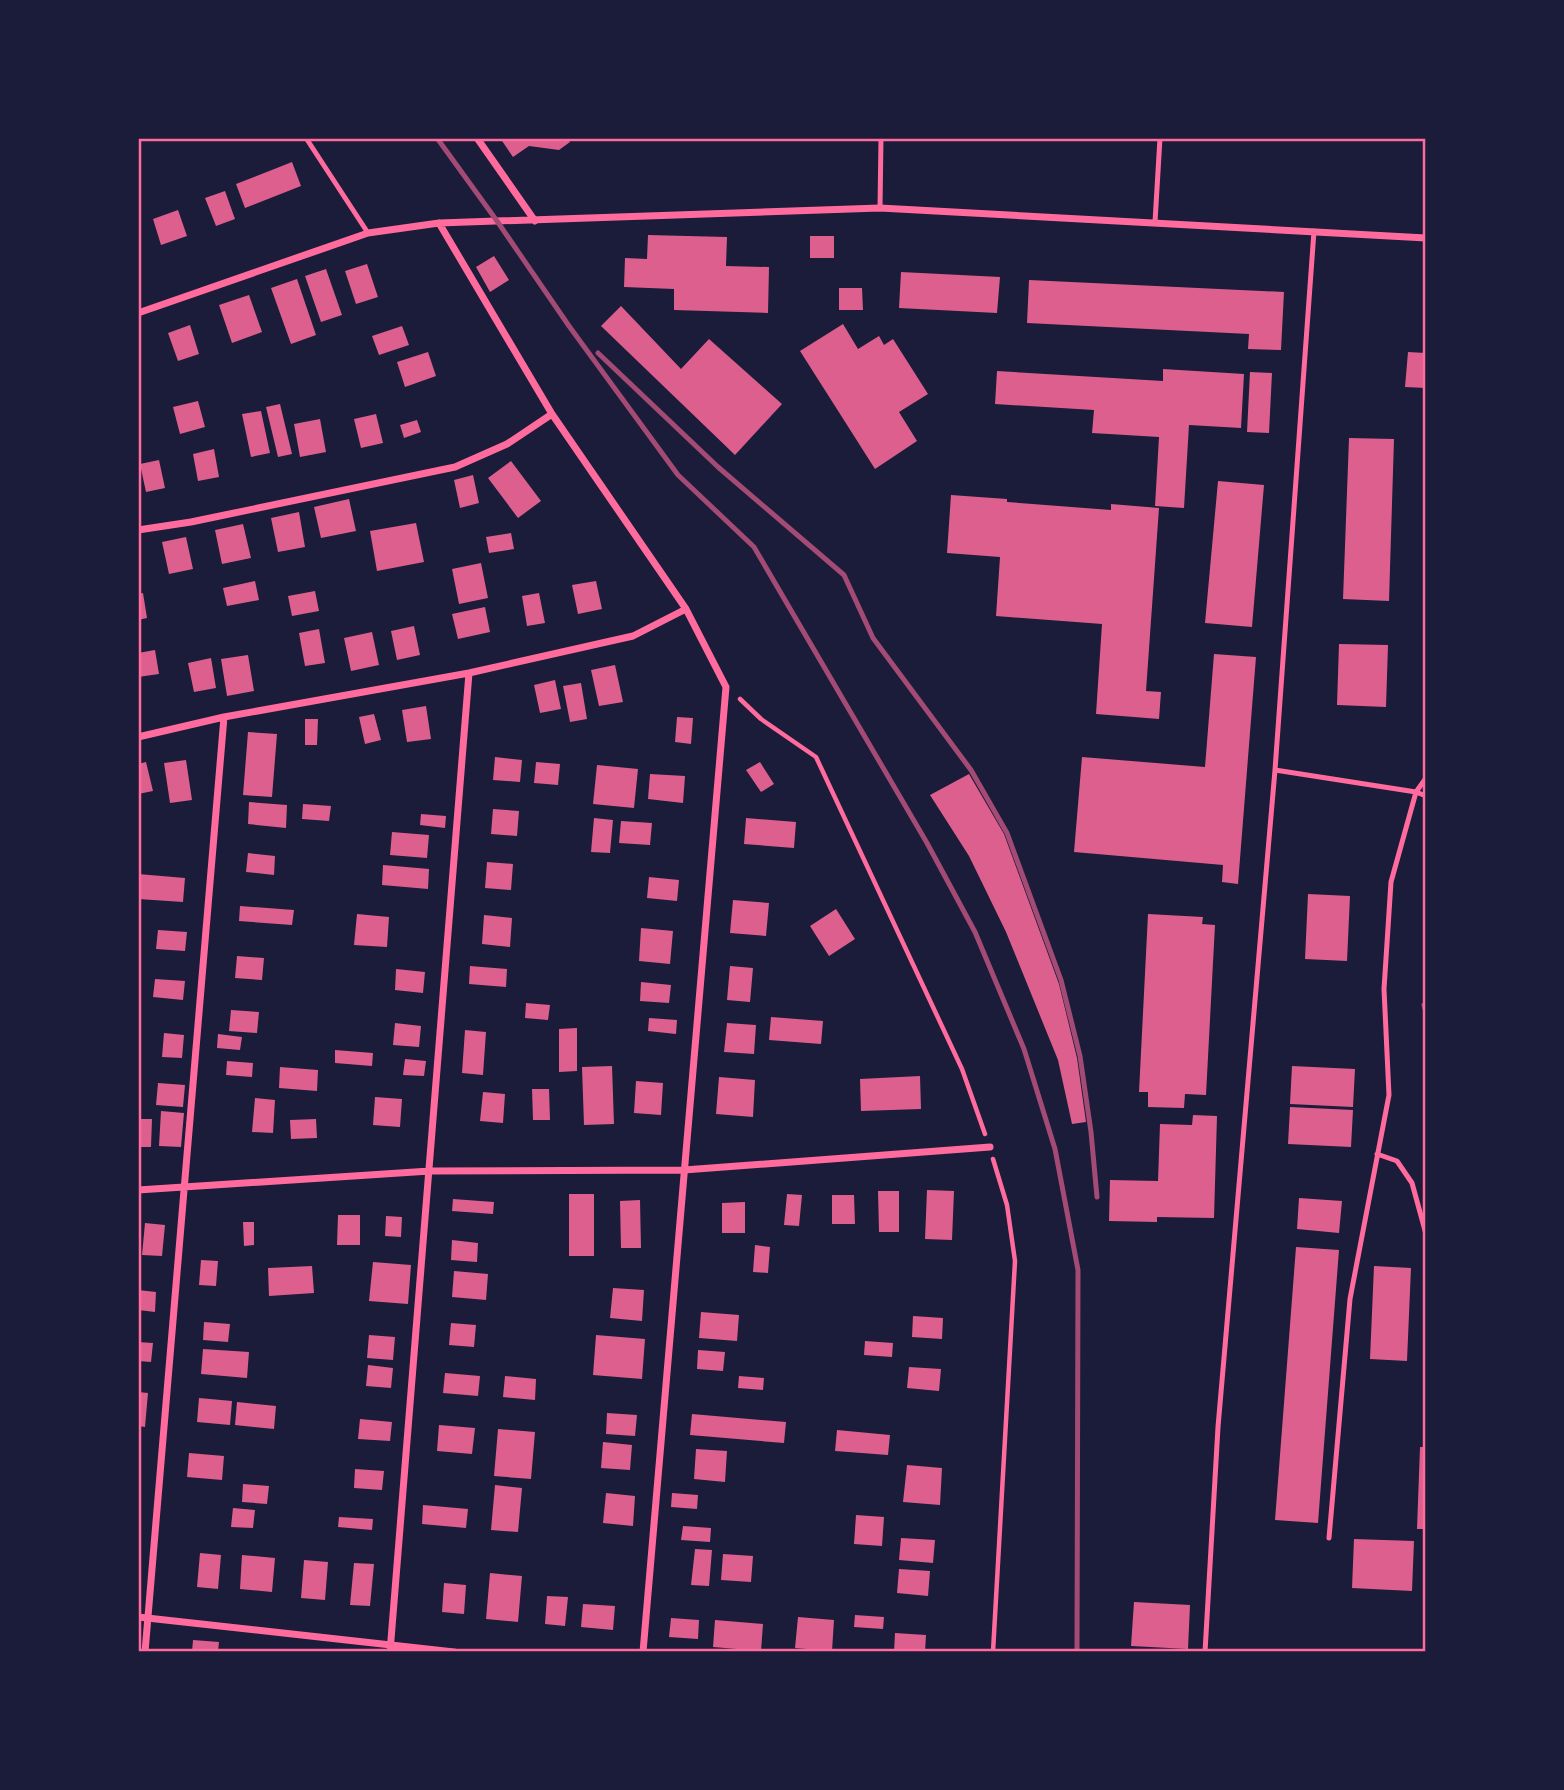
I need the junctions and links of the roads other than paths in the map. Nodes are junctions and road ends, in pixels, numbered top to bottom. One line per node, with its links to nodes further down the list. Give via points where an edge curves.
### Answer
1 (306, 138): 10 (lane)
2 (477, 138): 6 (street)
3 (881, 138): 5 (lane)
4 (1160, 138): 7 (lane)
5 (880, 208): 6 (street); 7 (street)
6 (535, 221): 8 (street)
7 (1155, 222): 9 (street)
8 (439, 223): 10 (street); 13 (street)
9 (1314, 231): 11 (street); 19 (lane)
10 (368, 233): 12 (street)
11 (1426, 238)
12 (138, 313)
13 (552, 414): 14 (street, via 507,444 455,467); 15 (street)
14 (138, 530)
15 (686, 609): 16 (street, via 633,636); 26 (street, via 726,687)
16 (469, 673): 17 (street); 25 (street)
17 (224, 717): 18 (street); 27 (street)
18 (138, 737)
19 (1275, 770): 21 (lane); 37 (lane, via 1218,1427)
20 (1426, 778): 21 (lane)
21 (1416, 792): 22 (lane); 24 (lane, via 1391,882 1384,989 1389,1095)
22 (1426, 796)
23 (990, 1147): 26 (street)
24 (1377, 1154): 29 (lane, via 1397,1161 1412,1183); 30 (lane, via 1350,1299)
25 (430, 1171): 26 (street); 27 (street); 33 (street)
26 (684, 1171): 36 (street)
27 (185, 1187): 28 (street); 32 (street)
28 (138, 1190)
29 (1426, 1234)
30 (1329, 1538)
31 (138, 1618): 32 (street)
32 (148, 1619): 33 (street); 34 (street)
33 (390, 1648): 35 (street)
34 (145, 1652)
35 (454, 1652)
36 (643, 1652)
37 (1205, 1652)

